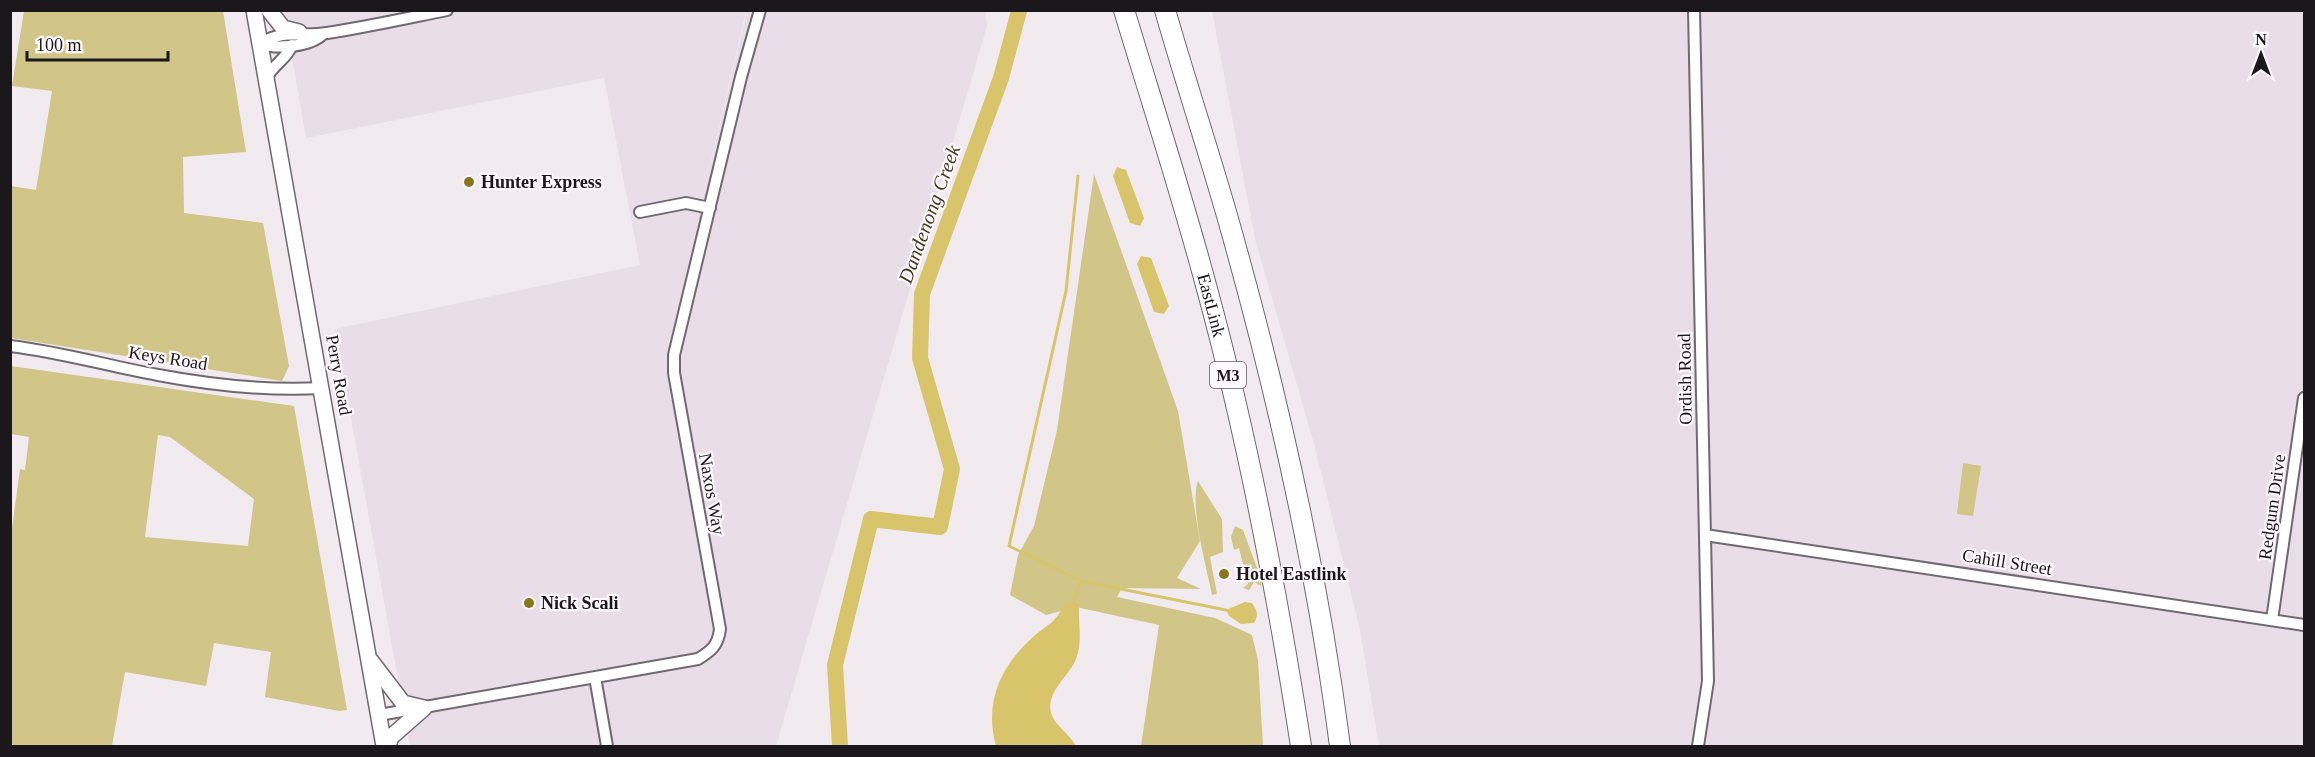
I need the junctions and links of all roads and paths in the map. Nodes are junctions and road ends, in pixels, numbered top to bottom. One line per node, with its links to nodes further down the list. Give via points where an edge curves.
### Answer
1 (254, 10): 9 (main road, Perry Road)
2 (269, 10): 8 (main road)
3 (447, 10): 8 (street)
4 (760, 10): 11 (street, Naxos Way)
5 (1124, 10): 25 (highway, EastLink / M3, via 1208,290 1241,423 1277,599)
6 (1165, 10): 26 (highway, M3, via 1227,217 1273,390 1303,523)
7 (1694, 10): 16 (street, Ordish Road)
8 (296, 39): 9 (street, via 271,36); 10 (street, via 288,56 272,67)
9 (260, 44): 10 (main road, Perry Road)
10 (266, 80): 14 (main road, Perry Road)
11 (710, 208): 12 (street, via 686,203); 20 (street, Naxos Way, via 676,334 674,373 720,629 718,641 711,652 698,660)
12 (640, 212)
13 (10, 346): 14 (street, Keys Road, via 48,350 186,379 288,389)
14 (322, 388): 19 (main road, Perry Road)
15 (2304, 398): 17 (street, Redgum Drive)
16 (1705, 535): 17 (street, Cahill Street); 27 (street, Ordish Road, via 1708,681)
17 (2272, 620): 18 (street, Cahill Street)
18 (2304, 626)
19 (369, 658): 21 (main road, via 403,704); 22 (main road, Perry Road)
20 (595, 677): 21 (street, Naxos Way); 24 (street)
21 (424, 708): 22 (street, Naxos Way); 23 (main road, via 391,737)
22 (379, 715): 23 (main road, Perry Road)
23 (386, 747)
24 (608, 747)
25 (1301, 747)
26 (1340, 747)
27 (1698, 747)

